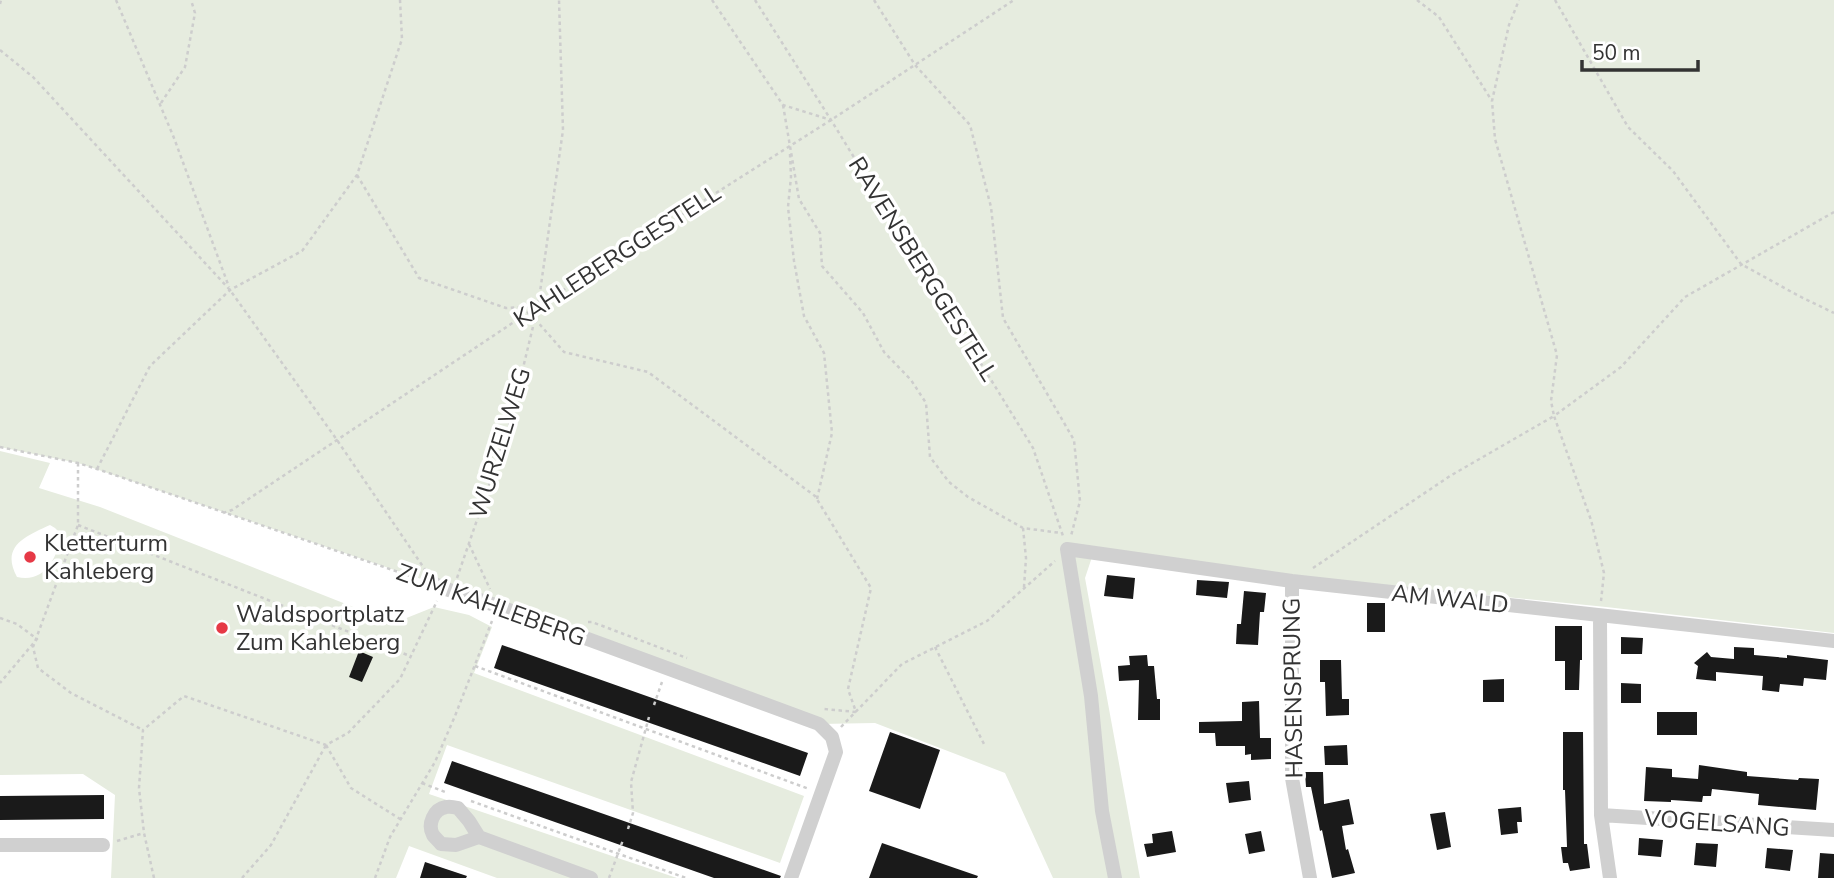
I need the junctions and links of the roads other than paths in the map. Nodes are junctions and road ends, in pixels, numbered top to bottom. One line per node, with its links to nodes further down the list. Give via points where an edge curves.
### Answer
1 (1292, 581): 3 (street, AM WALD); 12 (street, AM WALD, via 1068,549); 13 (street, HASENSPRUNG, via 1292,778)
2 (443, 587): 11 (street, ZUM KAHLEBERG, via 819,724 832,737 836,752)
3 (1600, 616): 4 (street, AM WALD); 5 (street)
4 (1834, 641)
5 (1601, 815): 6 (street, VOGELSANG); 14 (street)
6 (1834, 830)
7 (479, 837): 10 (street)
8 (0, 845): 9 (street)
9 (103, 845)
10 (591, 878)
11 (792, 878)
12 (1115, 878)
13 (1310, 878)
14 (1610, 878)

